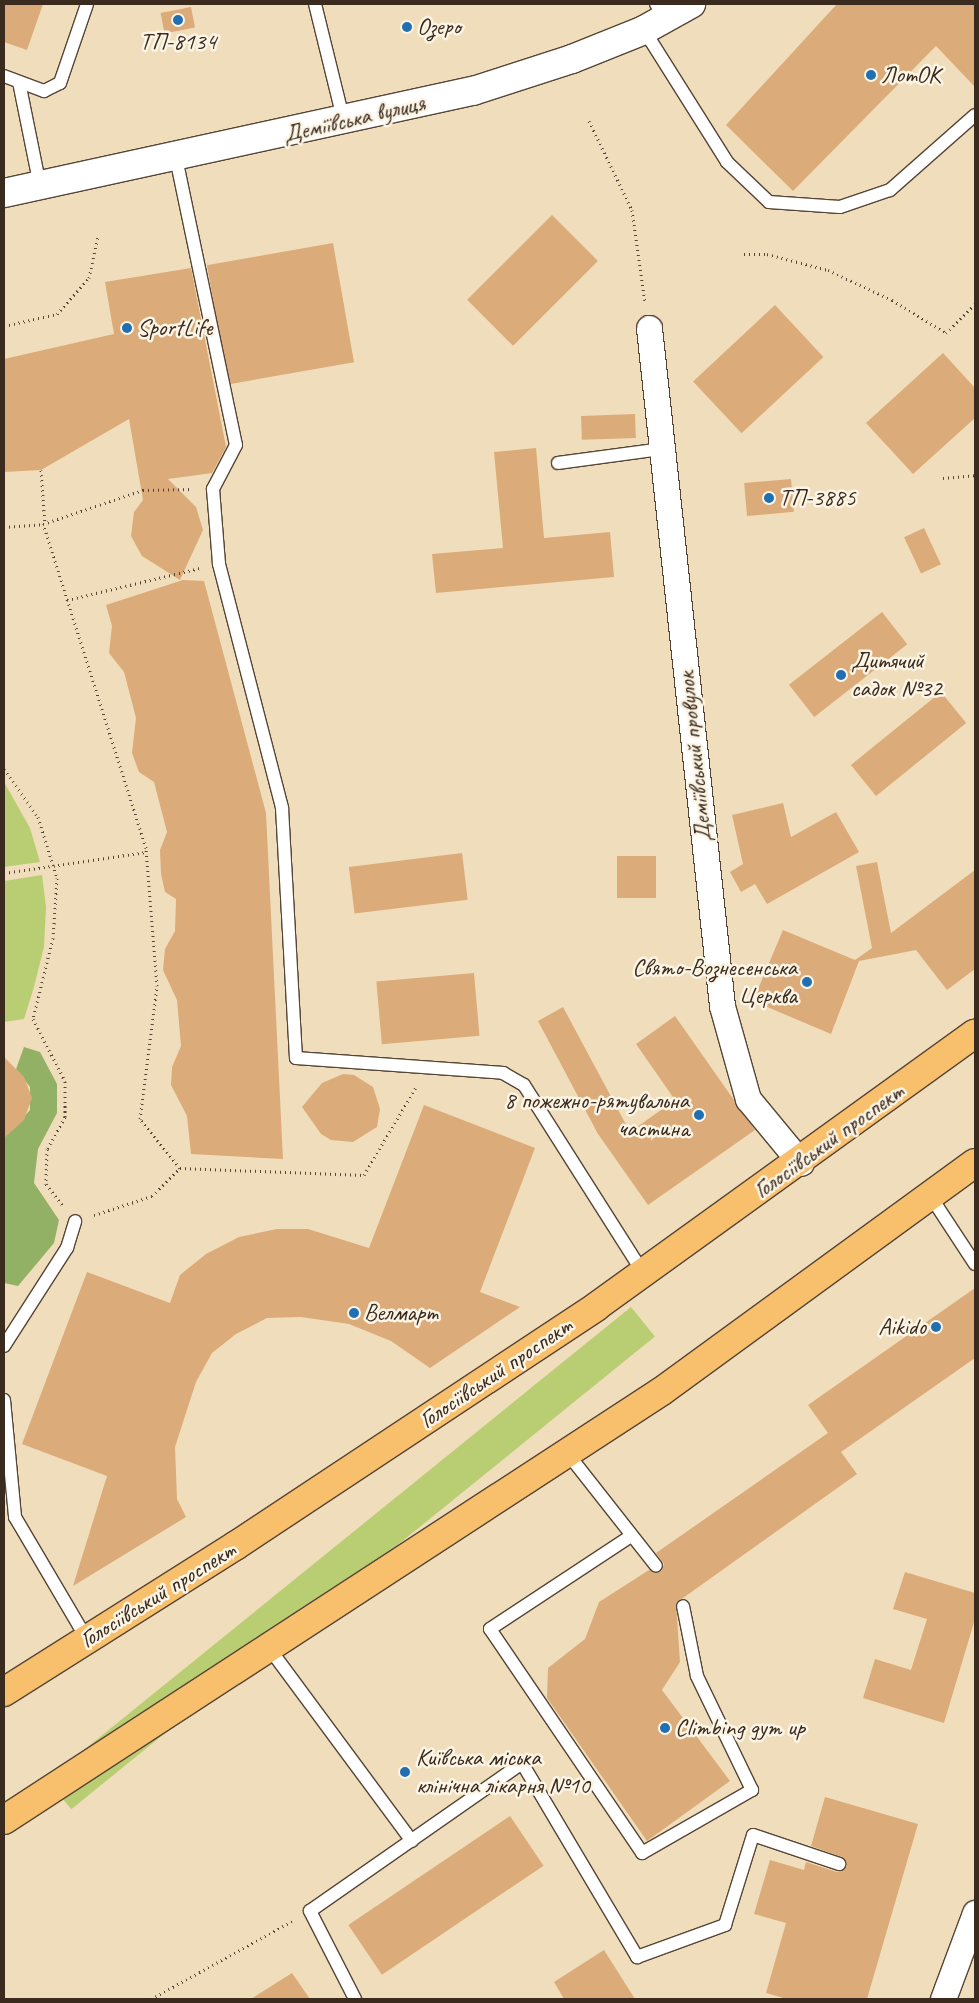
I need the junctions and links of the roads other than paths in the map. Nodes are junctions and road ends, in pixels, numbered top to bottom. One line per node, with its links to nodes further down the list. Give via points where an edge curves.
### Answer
1 (87, 4): 6 (lane, via 60,83 44,91)
2 (315, 4): 8 (lane)
3 (691, 4): 4 (street, Деміївська вулиця)
4 (655, 18): 7 (lane, via 728,162 769,202 840,207 890,190); 8 (street, Деміївська вулиця, via 473,91)
5 (4, 76): 6 (lane)
6 (19, 82): 10 (lane)
7 (975, 115)
8 (344, 123): 9 (street, Деміївська вулиця)
9 (176, 158): 10 (street, Деміївська вулиця); 21 (lane, via 236,445 213,489 219,564 282,808 296,1058 504,1073 524,1085)
10 (40, 186): 11 (street, Деміївська вулиця)
11 (4, 193)
12 (649, 328): 13 (street, Деміївський провулок)
13 (662, 449): 14 (lane); 16 (street, Деміївський провулок, via 722,1006 748,1099)
14 (558, 463)
15 (975, 1034): 16 (main road, Голосіївський проспект)
16 (801, 1163): 21 (main road, Голосіївський проспект)
17 (975, 1163): 18 (main road)
18 (930, 1197): 20 (lane); 24 (main road)
19 (75, 1221): 22 (lane, via 67,1248)
20 (975, 1264)
21 (644, 1274): 28 (main road, Голосіївський проспект, via 235,1546)
22 (4, 1346)
23 (4, 1400): 28 (lane, via 15,1517)
24 (568, 1454): 25 (lane); 29 (main road)
25 (631, 1536): 26 (lane); 27 (lane, via 490,1629 642,1853 752,1790 697,1676)
26 (656, 1566)
27 (684, 1606)
28 (87, 1639): 30 (main road, Голосіївський проспект)
29 (269, 1648): 31 (main road); 32 (lane)
30 (4, 1692)
31 (4, 1820)
32 (412, 1841): 33 (lane, via 522,1762 637,1957 725,1925 753,1836); 35 (lane, via 310,1911)
33 (839, 1864)
34 (975, 1913): 36 (street)
35 (355, 1999)
36 (943, 1999)

